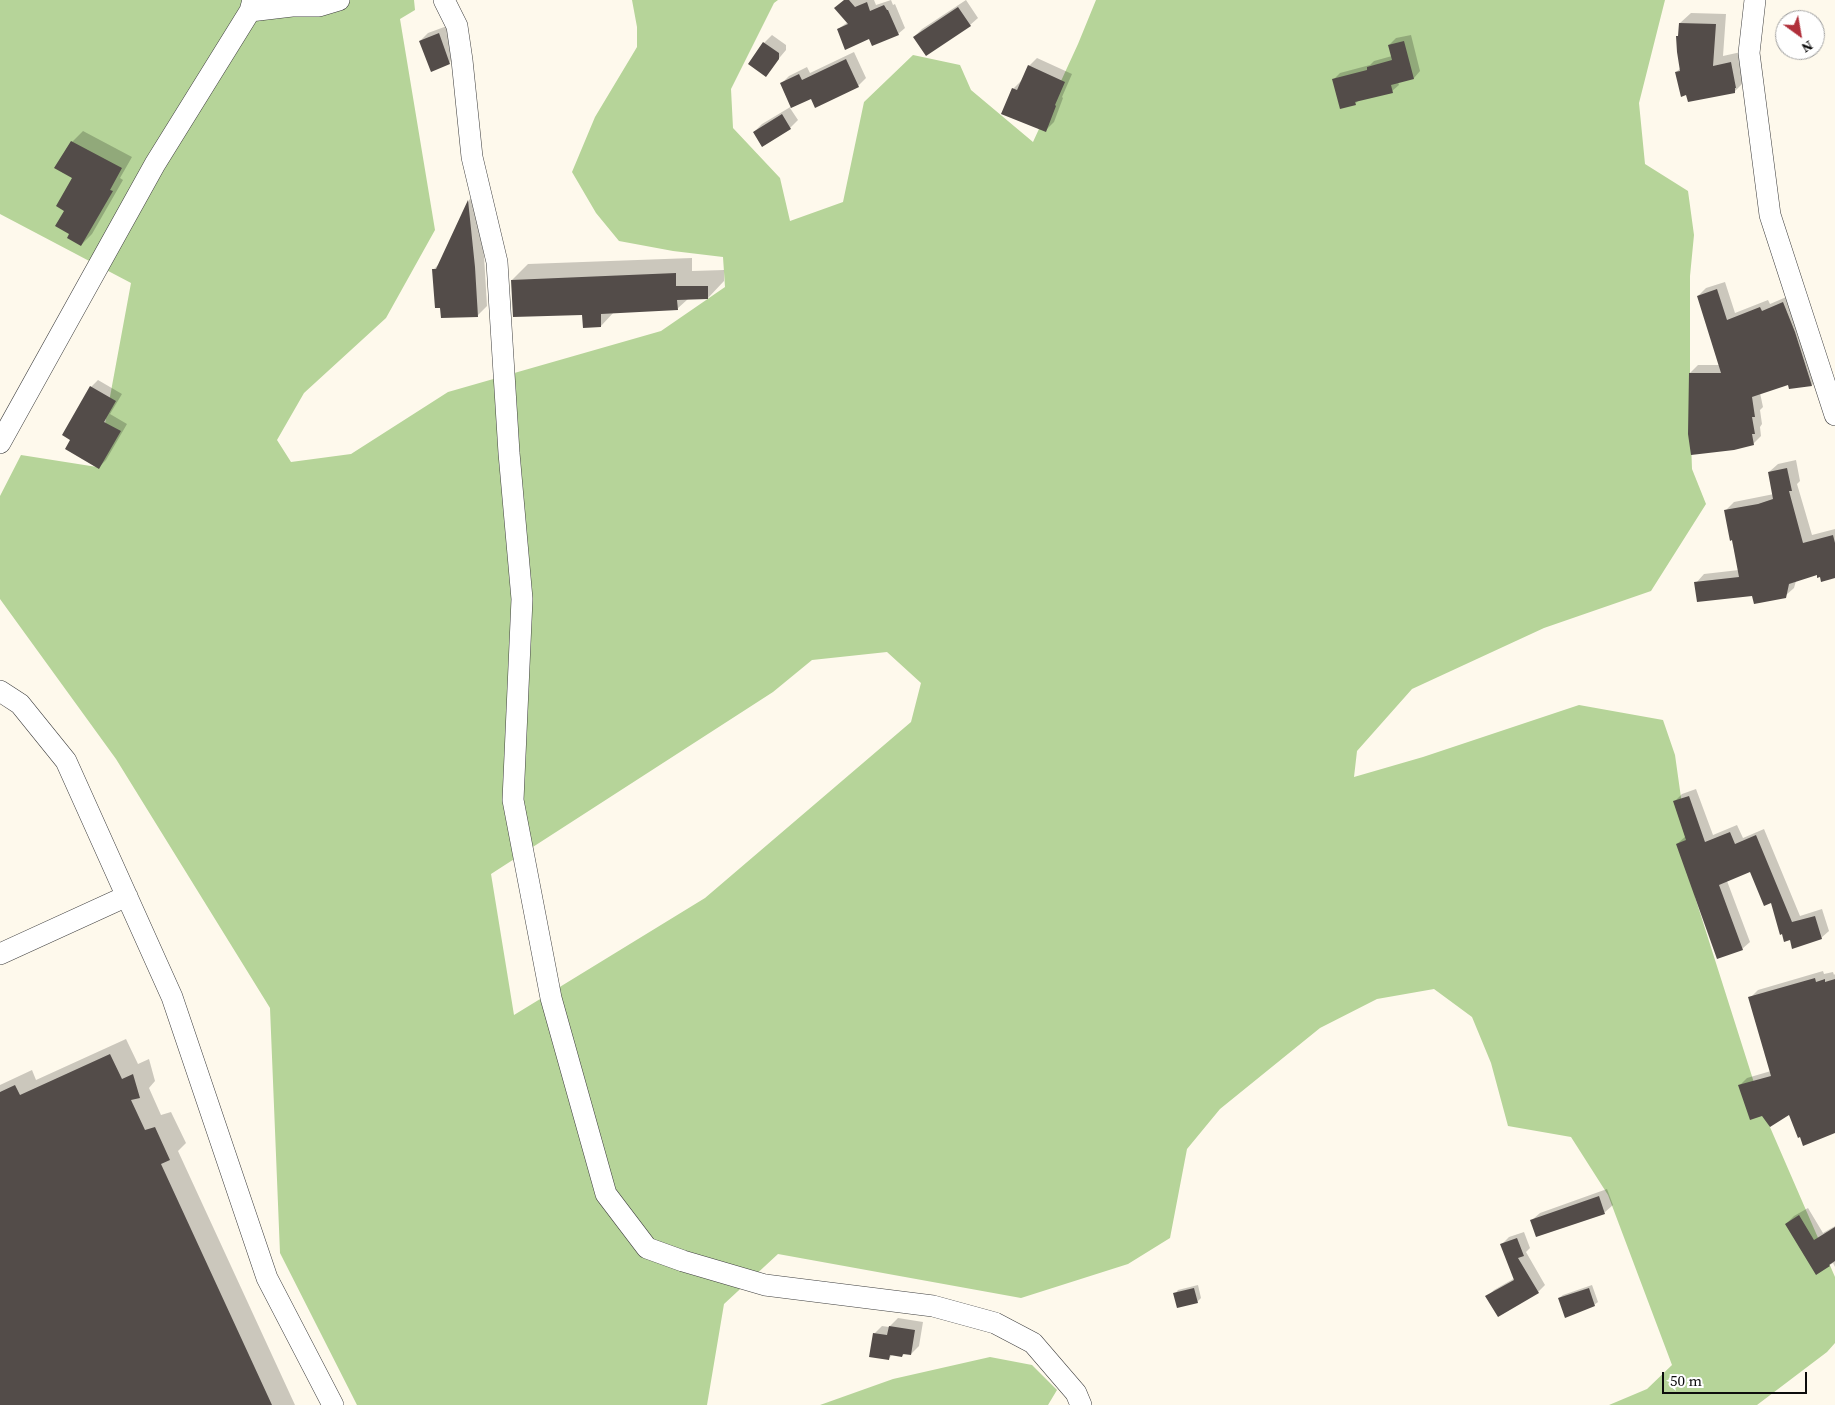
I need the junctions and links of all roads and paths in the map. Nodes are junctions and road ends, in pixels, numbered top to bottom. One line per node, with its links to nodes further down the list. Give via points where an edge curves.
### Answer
1 (340, 0): 4 (street, via 319,6)
2 (444, 0): 11 (street, via 457,26 472,157 497,262 522,598 513,800 551,998 606,1194 647,1248 683,1261 765,1285 933,1306 995,1323 1033,1344 1076,1393)
3 (1755, 0): 5 (street, via 1749,53 1770,215)
4 (251, 5): 6 (street, via 155,164)
5 (1835, 415)
6 (0, 443)
7 (0, 691): 8 (street, via 20,704 66,760)
8 (127, 896): 9 (street); 10 (street, via 172,997 267,1278)
9 (0, 954)
10 (333, 1405)
11 (1081, 1405)

